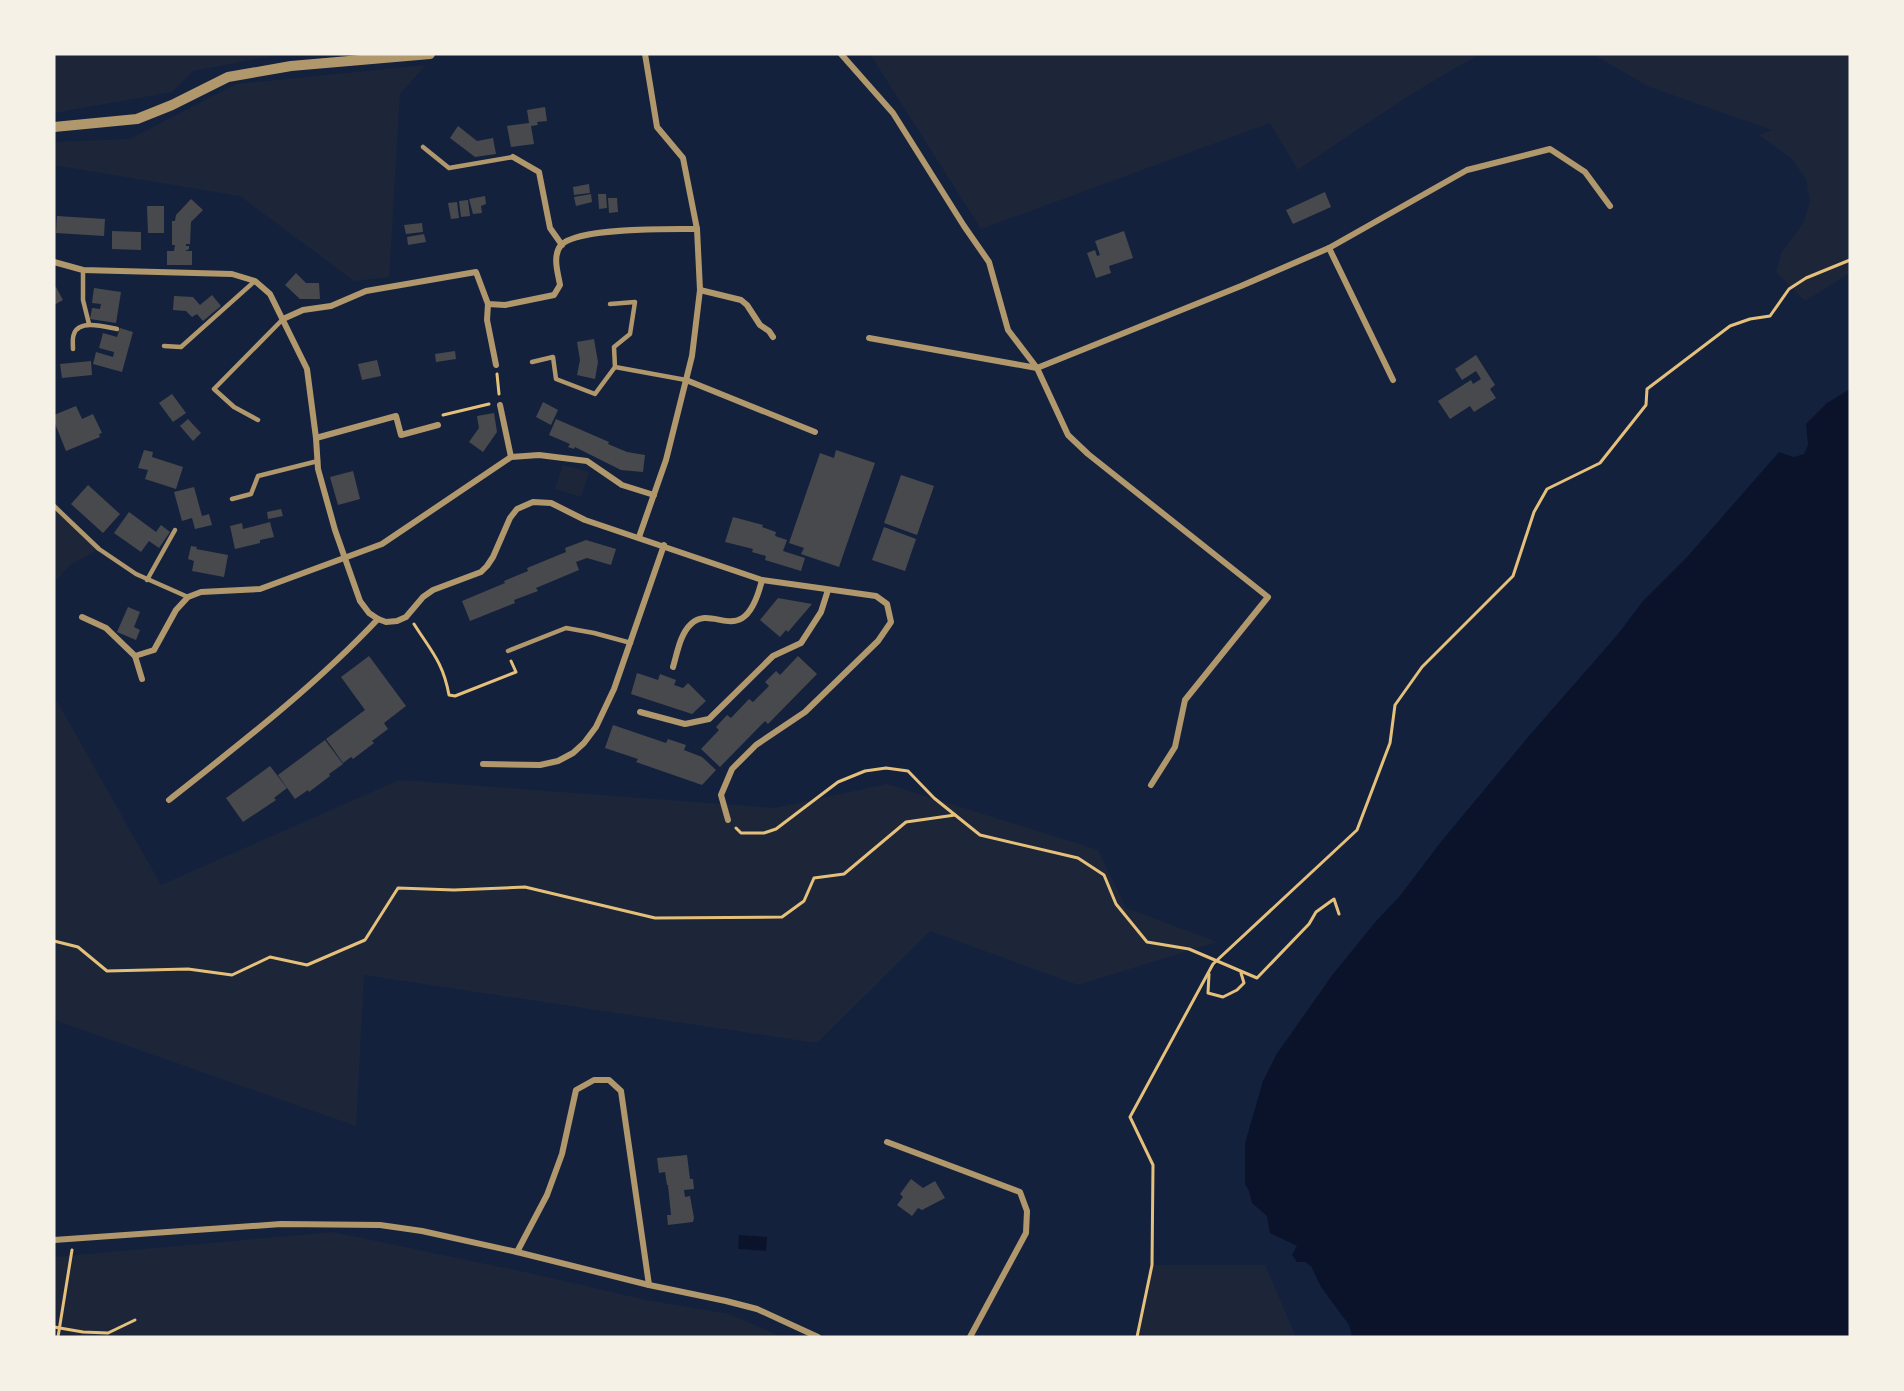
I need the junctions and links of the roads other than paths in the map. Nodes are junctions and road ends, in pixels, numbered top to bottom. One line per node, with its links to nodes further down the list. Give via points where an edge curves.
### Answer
1 (430, 54): 4 (street, via 291,66 228,77 137,118)
2 (645, 54): 8 (street, via 657,127 683,158)
3 (841, 54): 27 (street, via 893,113 989,262 1008,330)
4 (54, 127)
5 (423, 147): 6 (lane, via 449,168)
6 (513, 157): 9 (street, via 539,172 550,228)
7 (1610, 206): 10 (street, via 1585,172 1550,149 1467,170)
8 (697, 229): 9 (street, via 628,229 577,237); 14 (street)
9 (562, 245): 15 (street, via 556,257 560,285 555,295 505,305)
10 (1329, 248): 27 (street); 29 (street)
11 (54, 262): 12 (street)
12 (83, 270): 13 (street, via 232,274); 18 (lane, via 83,300)
13 (255, 281): 17 (street, via 270,294); 22 (lane, via 182,347)
14 (700, 290): 20 (street, via 741,300); 28 (street)
15 (489, 304): 17 (street, via 476,272 366,291 331,306 303,310); 25 (street)
16 (610, 304): 26 (lane, via 635,302 630,334 614,347)
17 (283, 319): 31 (lane, via 214,388 234,407); 34 (street, via 307,369)
18 (89, 324): 19 (lane); 23 (lane, via 73,335)
19 (117, 329)
20 (773, 337)
21 (869, 338): 27 (street)
22 (164, 346)
23 (73, 349)
24 (532, 362): 26 (lane, via 553,357 556,379 596,394)
25 (496, 365)
26 (615, 367): 28 (lane)
27 (1037, 368): 57 (street, via 1068,435 1268,597 1185,700 1175,747)
28 (686, 380): 33 (street); 37 (street)
29 (1393, 380)
30 (500, 403): 35 (street)
31 (258, 420)
32 (438, 425): 34 (street, via 401,435 396,416)
33 (815, 432)
34 (316, 438): 36 (street)
35 (511, 457): 37 (street, via 539,455 587,461 622,484); 43 (street, via 382,544)
36 (318, 461): 38 (lane, via 258,476 250,494); 43 (street)
37 (654, 495): 41 (street)
38 (232, 499)
39 (54, 506): 44 (lane, via 99,549)
40 (175, 530): 44 (lane)
41 (639, 537): 42 (street); 49 (street, via 585,520 551,502 533,502 517,509 510,518 499,546 481,572 433,591 396,621)
42 (664, 545): 45 (street); 50 (street)
43 (344, 558): 47 (street, via 260,589 201,592); 49 (street, via 360,601)
44 (147, 580): 47 (lane)
45 (762, 580): 46 (street); 53 (street, via 757,601 748,614 729,622 702,617 692,623 685,631)
46 (828, 590): 55 (street, via 821,612 801,643 773,656 709,719 685,724); 59 (street, via 876,596 887,603 891,622 878,641 805,712 756,745 732,769 721,795)
47 (188, 597): 52 (street, via 176,610 154,650)
48 (82, 617): 52 (street, via 106,628)
49 (378, 619): 58 (street, via 305,690)
50 (631, 643): 51 (lane, via 566,628); 56 (street, via 596,727 573,753 540,765)
51 (508, 651)
52 (135, 656): 54 (street)
53 (673, 667)
54 (142, 680)
55 (640, 712)
56 (483, 764)
57 (1151, 785)
58 (169, 800)
59 (729, 820)
60 (887, 1142): 65 (street, via 1020,1192 1027,1212 1026,1233)
61 (54, 1240): 62 (street, via 281,1224 335,1224 422,1231)
62 (517, 1252): 63 (street); 63 (street, via 547,1195 562,1154 576,1090 594,1080 609,1080 621,1091)
63 (649, 1285): 64 (street, via 757,1310)
64 (818, 1337)
65 (970, 1337)

